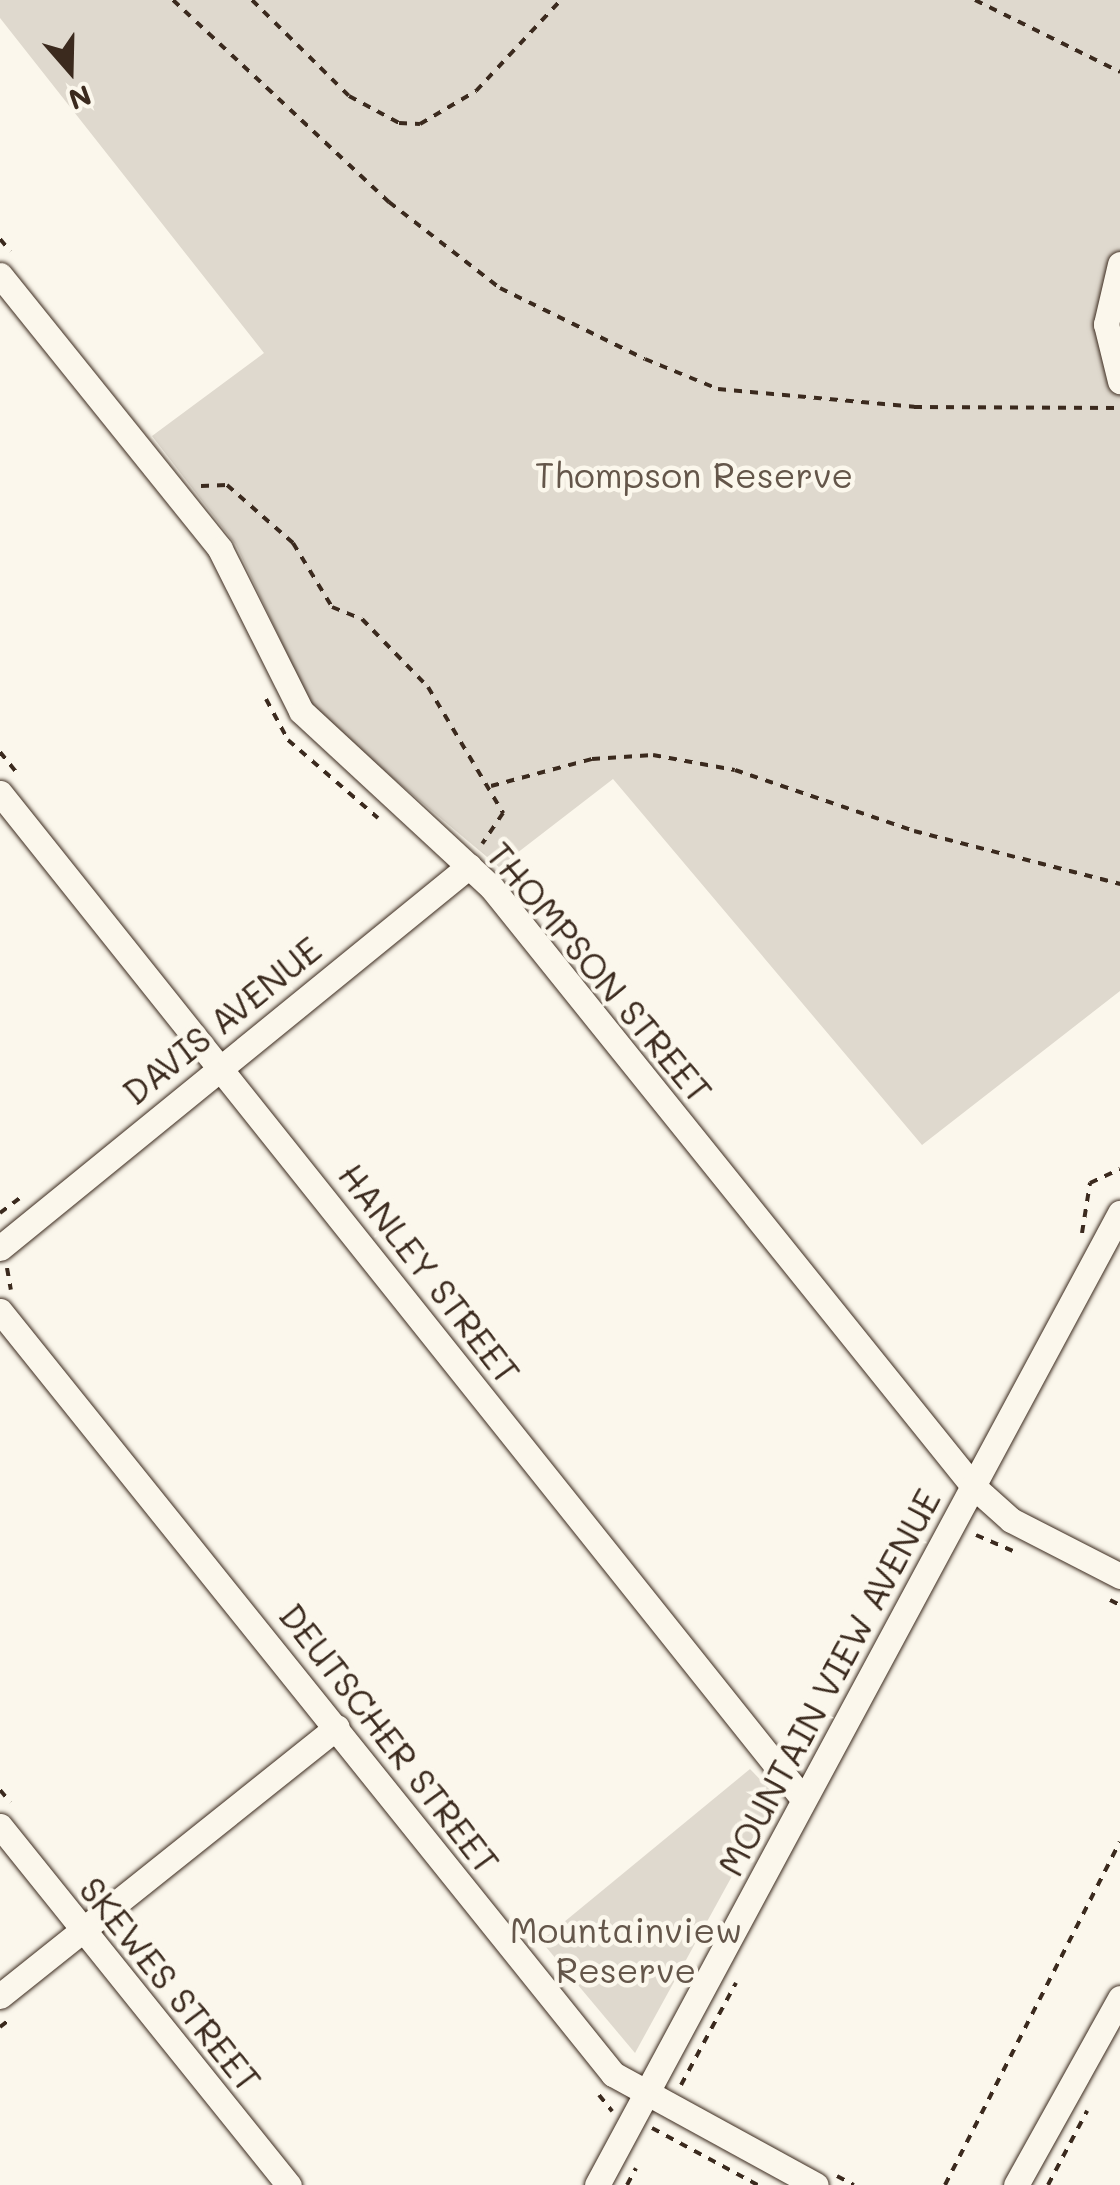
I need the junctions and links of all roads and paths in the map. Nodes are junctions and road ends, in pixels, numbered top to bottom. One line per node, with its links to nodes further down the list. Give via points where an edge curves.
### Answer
1 (173, 0): 9 (path, via 389,202 471,266 546,313 645,359 718,389 914,406)
2 (252, 0): 3 (path, via 350,96 399,123 420,124 476,92)
3 (562, 0)
4 (975, 0): 5 (path)
5 (1120, 72)
6 (1120, 264): 8 (street, via 1106,324)
7 (0, 275): 10 (street, THOMPSON STREET)
8 (1120, 381)
9 (1120, 408)
10 (178, 496): 11 (path, via 227,484 293,543 332,607 362,619 428,687); 13 (street, THOMPSON STREET, via 220,549 300,711)
11 (491, 786): 13 (path, via 502,814); 14 (path, via 592,758 653,754 735,770 914,830)
12 (0, 793): 15 (street, HANLEY STREET)
13 (469, 866): 15 (street, DAVIS AVENUE); 20 (street, THOMPSON STREET)
14 (1120, 884)
15 (220, 1065): 17 (street, DAVIS AVENUE); 23 (street, HANLEY STREET)
16 (1120, 1212): 20 (street, MOUNTAIN VIEW AVENUE)
17 (9, 1232): 18 (street, DAVIS AVENUE)
18 (0, 1251): 19 (path)
19 (7, 1304): 22 (street, DEUTSCHER STREET)
20 (973, 1486): 21 (street, THOMPSON STREET, via 1011,1520); 23 (street, MOUNTAIN VIEW AVENUE)
21 (1120, 1576)
22 (337, 1728): 26 (street); 29 (street, DEUTSCHER STREET, via 614,2074)
23 (804, 1799): 29 (street, MOUNTAIN VIEW AVENUE)
24 (0, 1826): 26 (street, SKEWES STREET)
25 (1120, 1842): 37 (path)
26 (83, 1931): 27 (street); 34 (street, SKEWES STREET)
27 (0, 1996)
28 (1120, 1998): 33 (street)
29 (651, 2085): 30 (path); 32 (street, DEUTSCHER STREET); 35 (street, MOUNTAIN VIEW AVENUE)
30 (695, 2099)
31 (1093, 2101): 38 (path)
32 (819, 2176): 36 (path)
33 (1016, 2184)
34 (289, 2185)
35 (597, 2185)
36 (854, 2185)
37 (945, 2185)
38 (1048, 2185)

